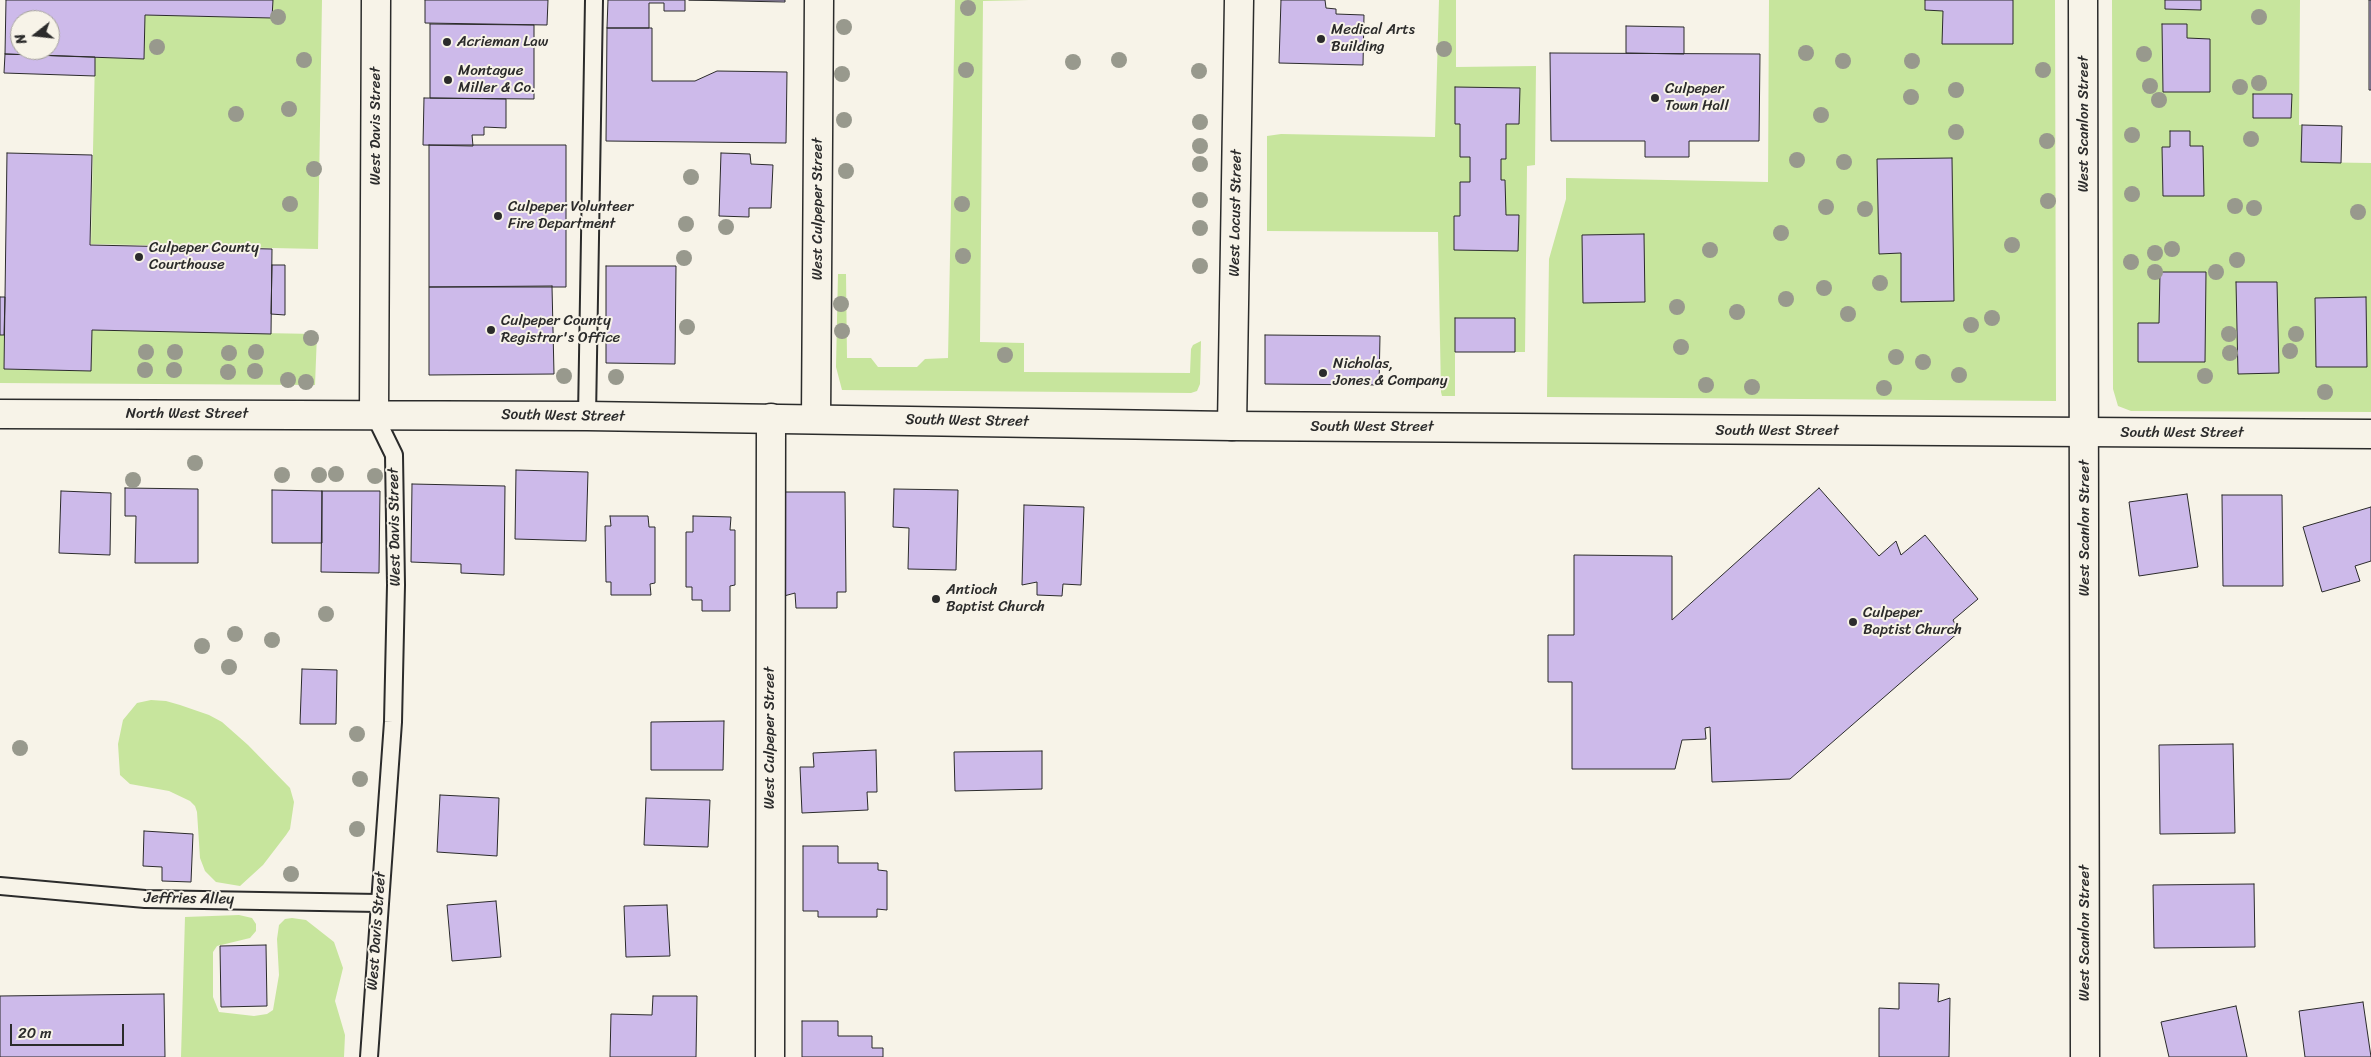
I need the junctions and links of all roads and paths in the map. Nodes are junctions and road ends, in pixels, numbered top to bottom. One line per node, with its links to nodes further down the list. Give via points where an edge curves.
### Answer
1 (376, 0): 7 (street, West Davis Street)
2 (594, 0): 8 (lane)
3 (819, 0): 10 (street, West Culpeper Street)
4 (1239, 0): 11 (street, West Locust Street)
5 (2083, 0): 12 (street, West Scanlon Street)
6 (0, 414): 7 (street, North West Street)
7 (374, 414): 8 (street, South West Street); 15 (lane, West Davis Street, via 394,456 396,585 393,722)
8 (588, 416): 9 (street, South West Street)
9 (770, 418): 10 (street, South West Street); 17 (street, West Culpeper Street)
10 (816, 418): 11 (street, South West Street)
11 (1232, 426): 12 (street, South West Street)
12 (2084, 433): 13 (street, South West Street); 18 (street, West Scanlon Street)
13 (2371, 434)
14 (0, 886): 15 (lane, Jeffries Alley, via 145,899)
15 (378, 903): 16 (lane, West Davis Street)
16 (369, 1057)
17 (770, 1057)
18 (2085, 1057)

